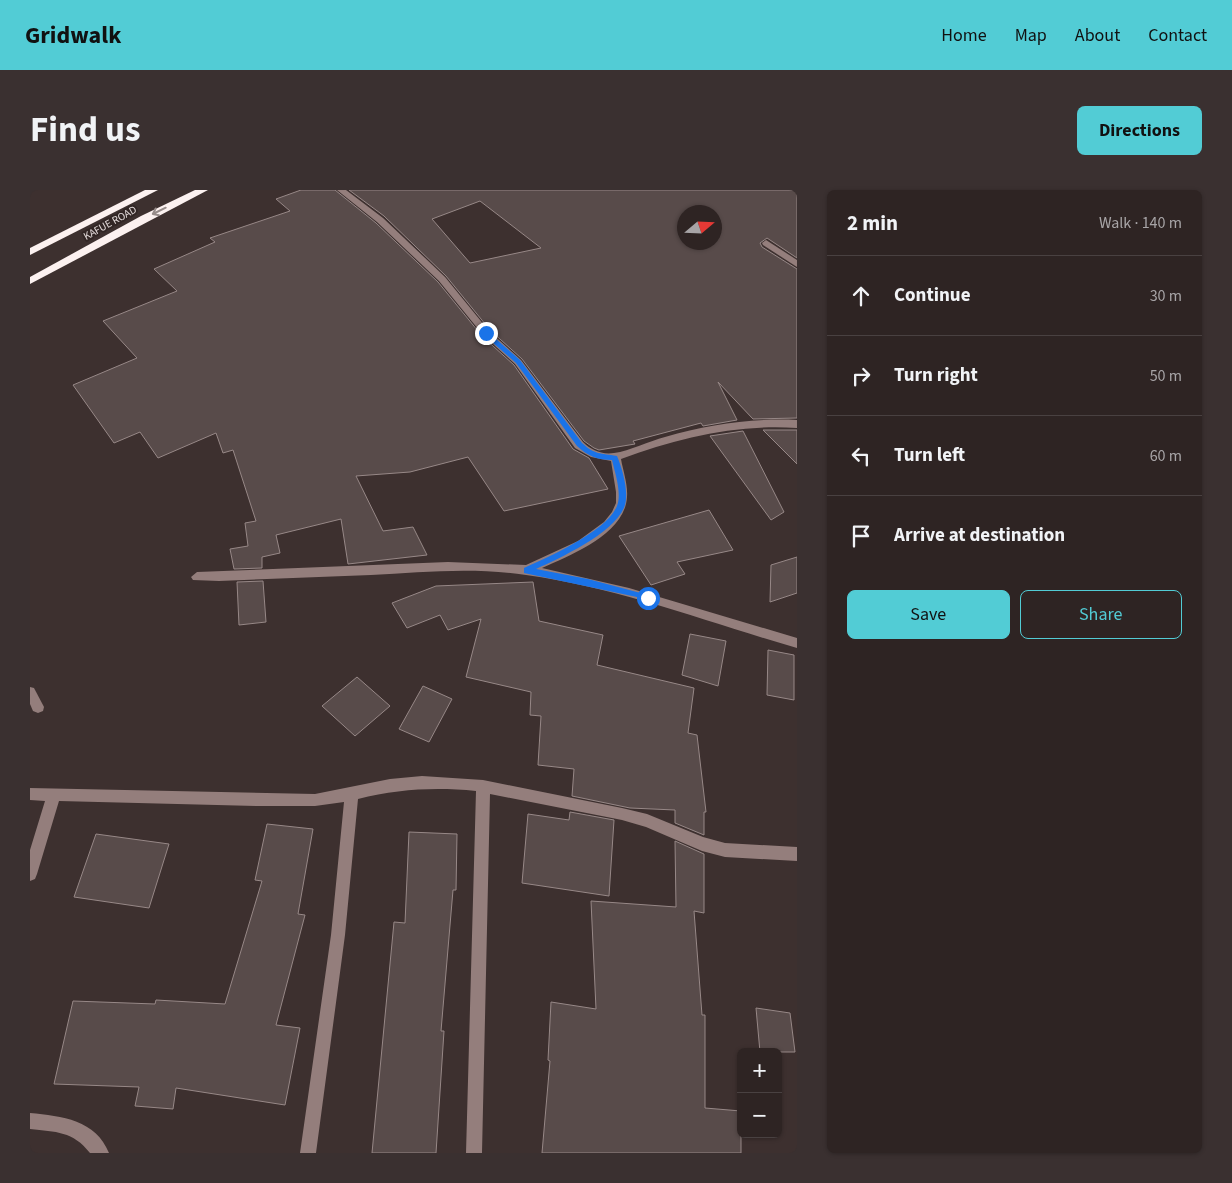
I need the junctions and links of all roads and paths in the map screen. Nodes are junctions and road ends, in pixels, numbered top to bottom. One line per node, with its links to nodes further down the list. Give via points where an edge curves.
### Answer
1 (152, 190): 5 (highway, KAFUE ROAD)
2 (203, 190): 7 (highway, KAFUE ROAD, one-way to 7)
3 (340, 190): 9 (street, via 380,220 442,279 486,333 518,362 579,445 589,453)
4 (766, 243): 6 (street)
5 (30, 252)
6 (797, 264)
7 (30, 281)
8 (797, 424): 9 (street, via 779,422 702,431)
9 (614, 457): 10 (street, via 622,504 613,520 570,550)
10 (527, 570): 11 (street, via 479,566 430,567); 12 (street, via 648,598)
11 (197, 577)
12 (797, 642)
13 (30, 692): 14 (street)
14 (38, 707)
15 (483, 786): 18 (street, via 422,782); 19 (street, via 622,814 725,850); 24 (street)
16 (30, 794): 17 (street)
17 (54, 794): 18 (street, via 315,800); 20 (street)
18 (352, 794): 23 (street, via 338,936)
19 (797, 854)
20 (30, 874)
21 (30, 1121): 22 (street, via 73,1126 91,1139)
22 (101, 1153)
23 (308, 1153)
24 (474, 1153)

